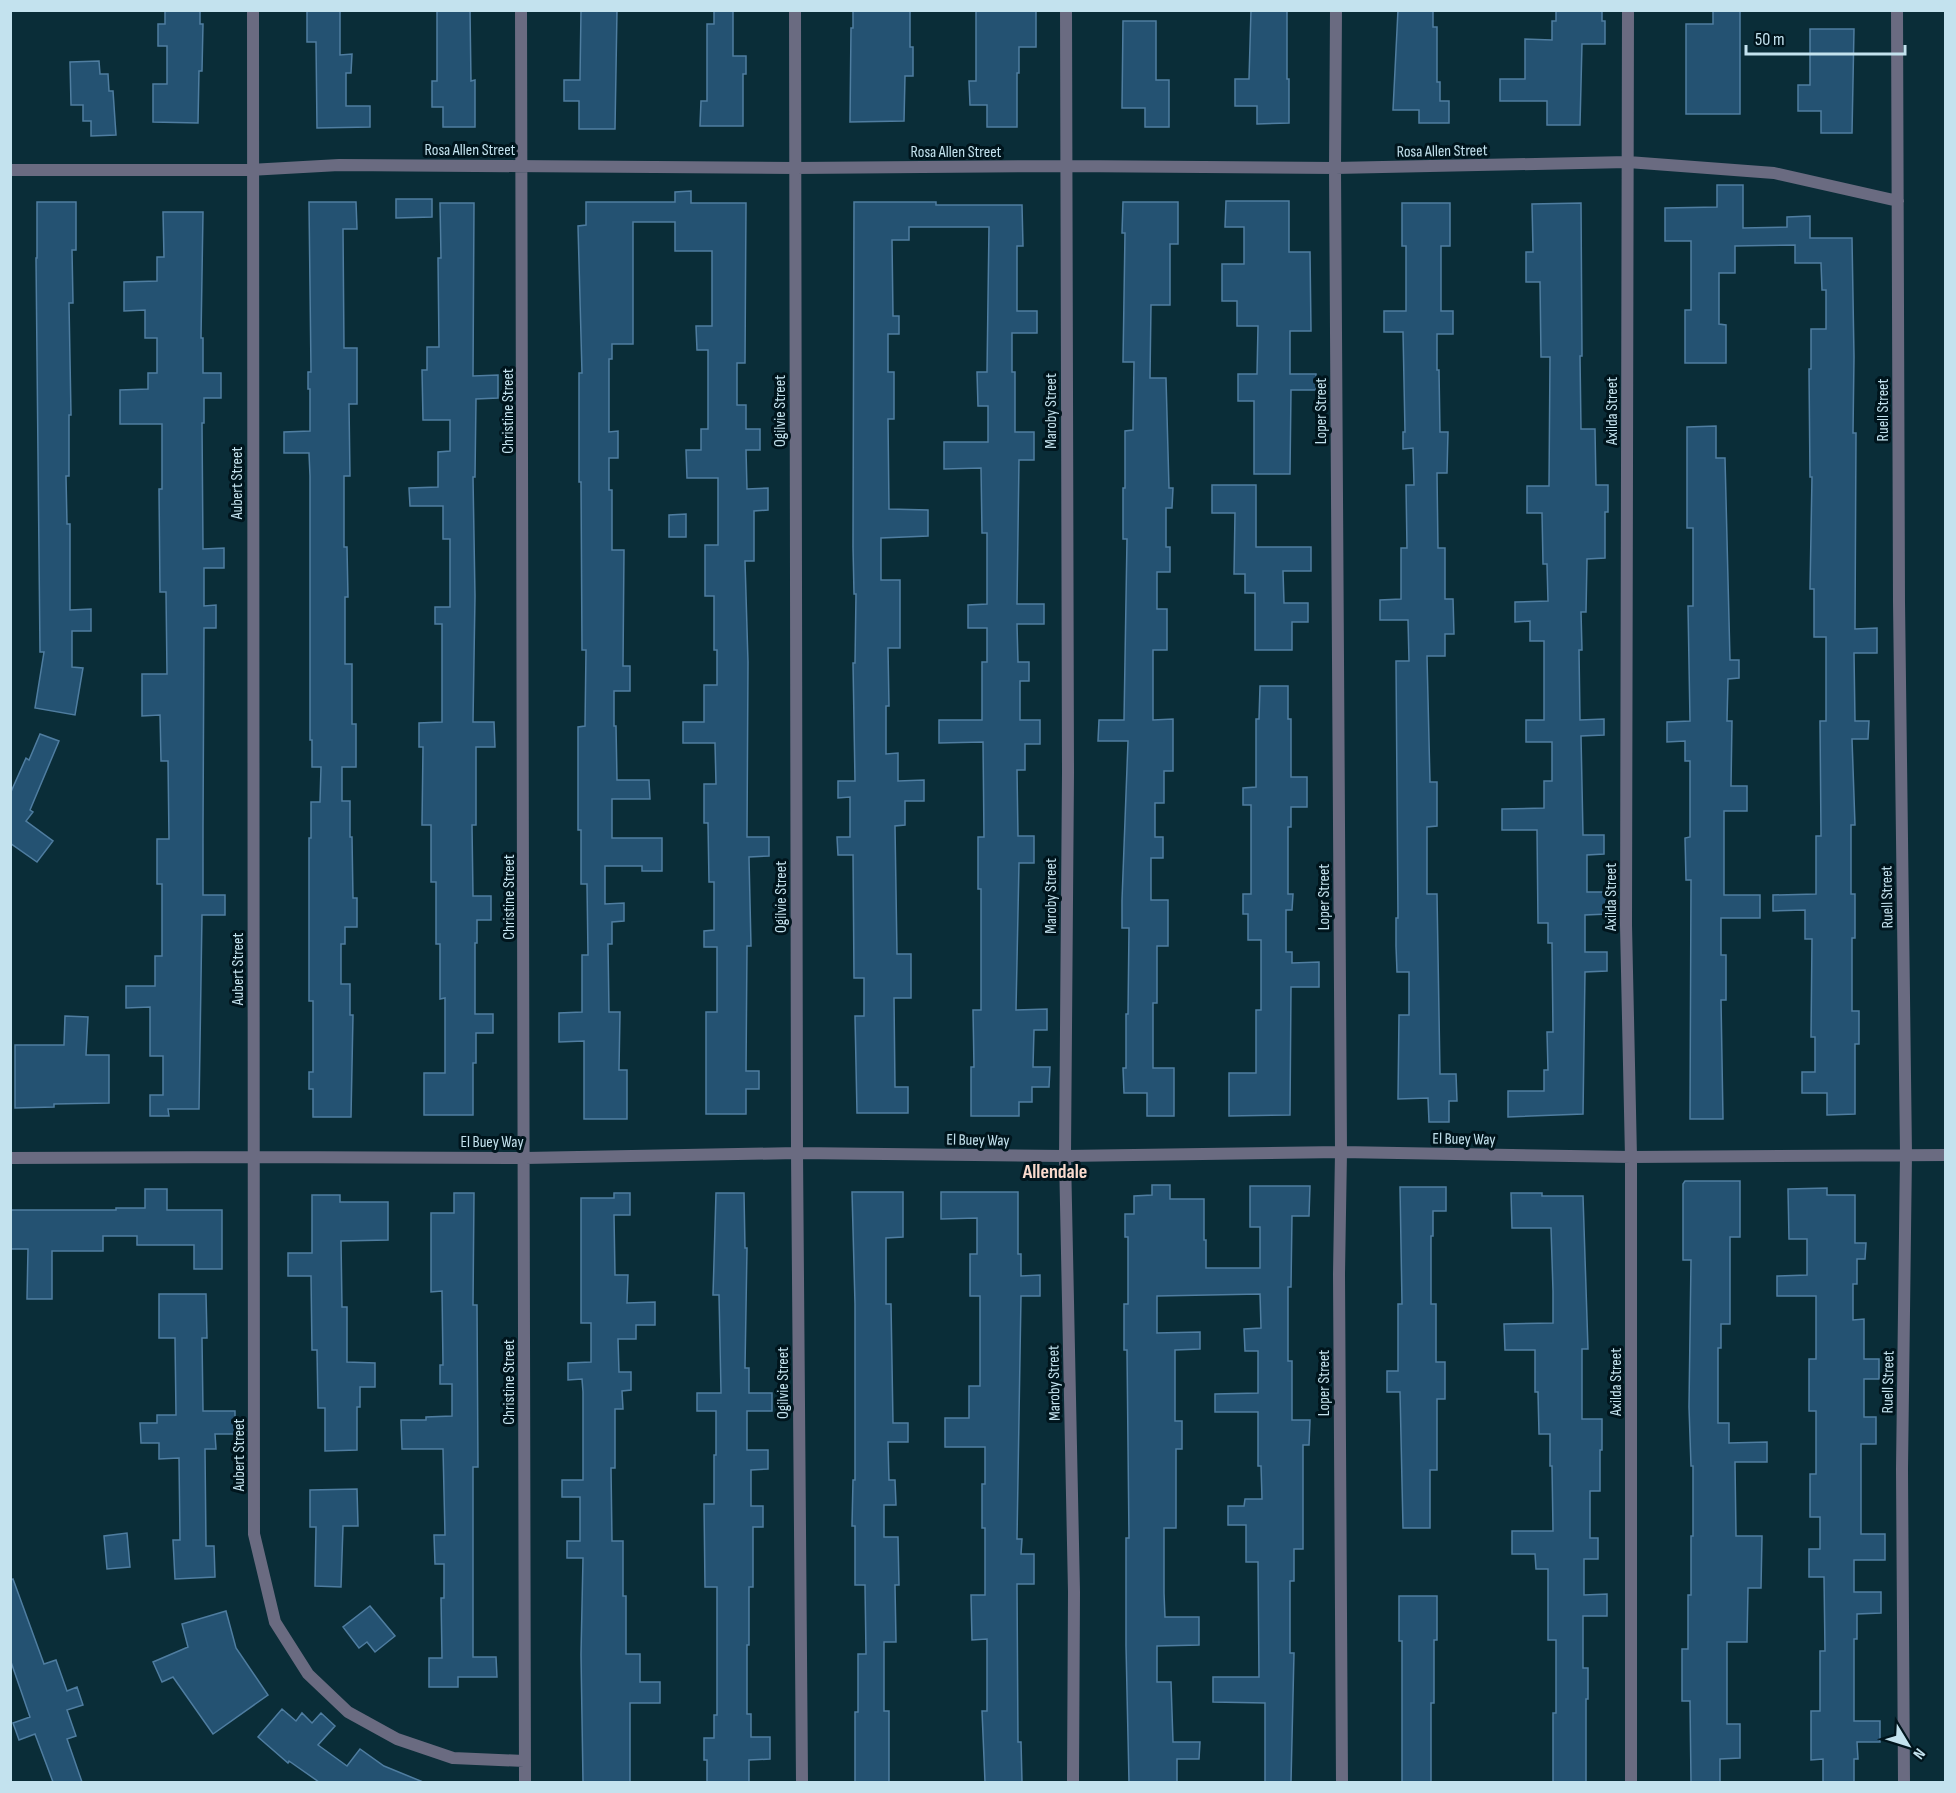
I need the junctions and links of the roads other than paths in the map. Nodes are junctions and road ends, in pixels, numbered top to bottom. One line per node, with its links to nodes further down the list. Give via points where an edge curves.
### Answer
1 (252, 10): 14 (street, Aubert Street)
2 (521, 10): 9 (street, Christine Street)
3 (795, 10): 11 (street, Ogilvie Street)
4 (1066, 10): 10 (street, Maroby Street)
5 (1336, 10): 12 (street, Loper Street)
6 (1628, 10): 8 (street, Axilda Street)
7 (1897, 10): 15 (street, Ruell Street)
8 (1628, 162): 12 (street, Rosa Allen Street); 15 (street, Rosa Allen Street, via 1774,173); 22 (street, Axilda Street, via 1626,925)
9 (521, 166): 11 (street, Rosa Allen Street); 14 (street, Rosa Allen Street, via 339,165); 24 (street, Christine Street)
10 (1066, 166): 11 (street, Rosa Allen Street); 12 (street, Rosa Allen Street); 21 (street, Maroby Street)
11 (795, 168): 17 (street, Ogilvie Street)
12 (1335, 168): 16 (street, Loper Street)
13 (10, 170): 14 (street, Rosa Allen Street)
14 (251, 170): 20 (street, Aubert Street)
15 (1898, 201): 18 (street, Ruell Street)
16 (1341, 1152): 21 (street, El Buey Way); 22 (street, El Buey Way); 29 (street, Loper Street)
17 (797, 1153): 21 (street, El Buey Way); 24 (street, El Buey Way); 27 (street, Ogilvie Street)
18 (1906, 1154): 19 (street, El Buey Way); 22 (street, El Buey Way); 31 (street, Ruell Street)
19 (1946, 1155)
20 (254, 1156): 23 (street, El Buey Way); 24 (street, El Buey Way); 25 (street, Aubert Street, via 254,1534 275,1622 308,1674 348,1712 398,1739 453,1758)
21 (1065, 1156): 28 (street, Maroby Street, via 1074,1592)
22 (1631, 1157): 30 (street, Axilda Street)
23 (10, 1158)
24 (525, 1158): 25 (street, Christine Street)
25 (524, 1761): 26 (street, Christine Street)
26 (525, 1782)
27 (802, 1782)
28 (1072, 1782)
29 (1342, 1782)
30 (1631, 1782)
31 (1904, 1782)

